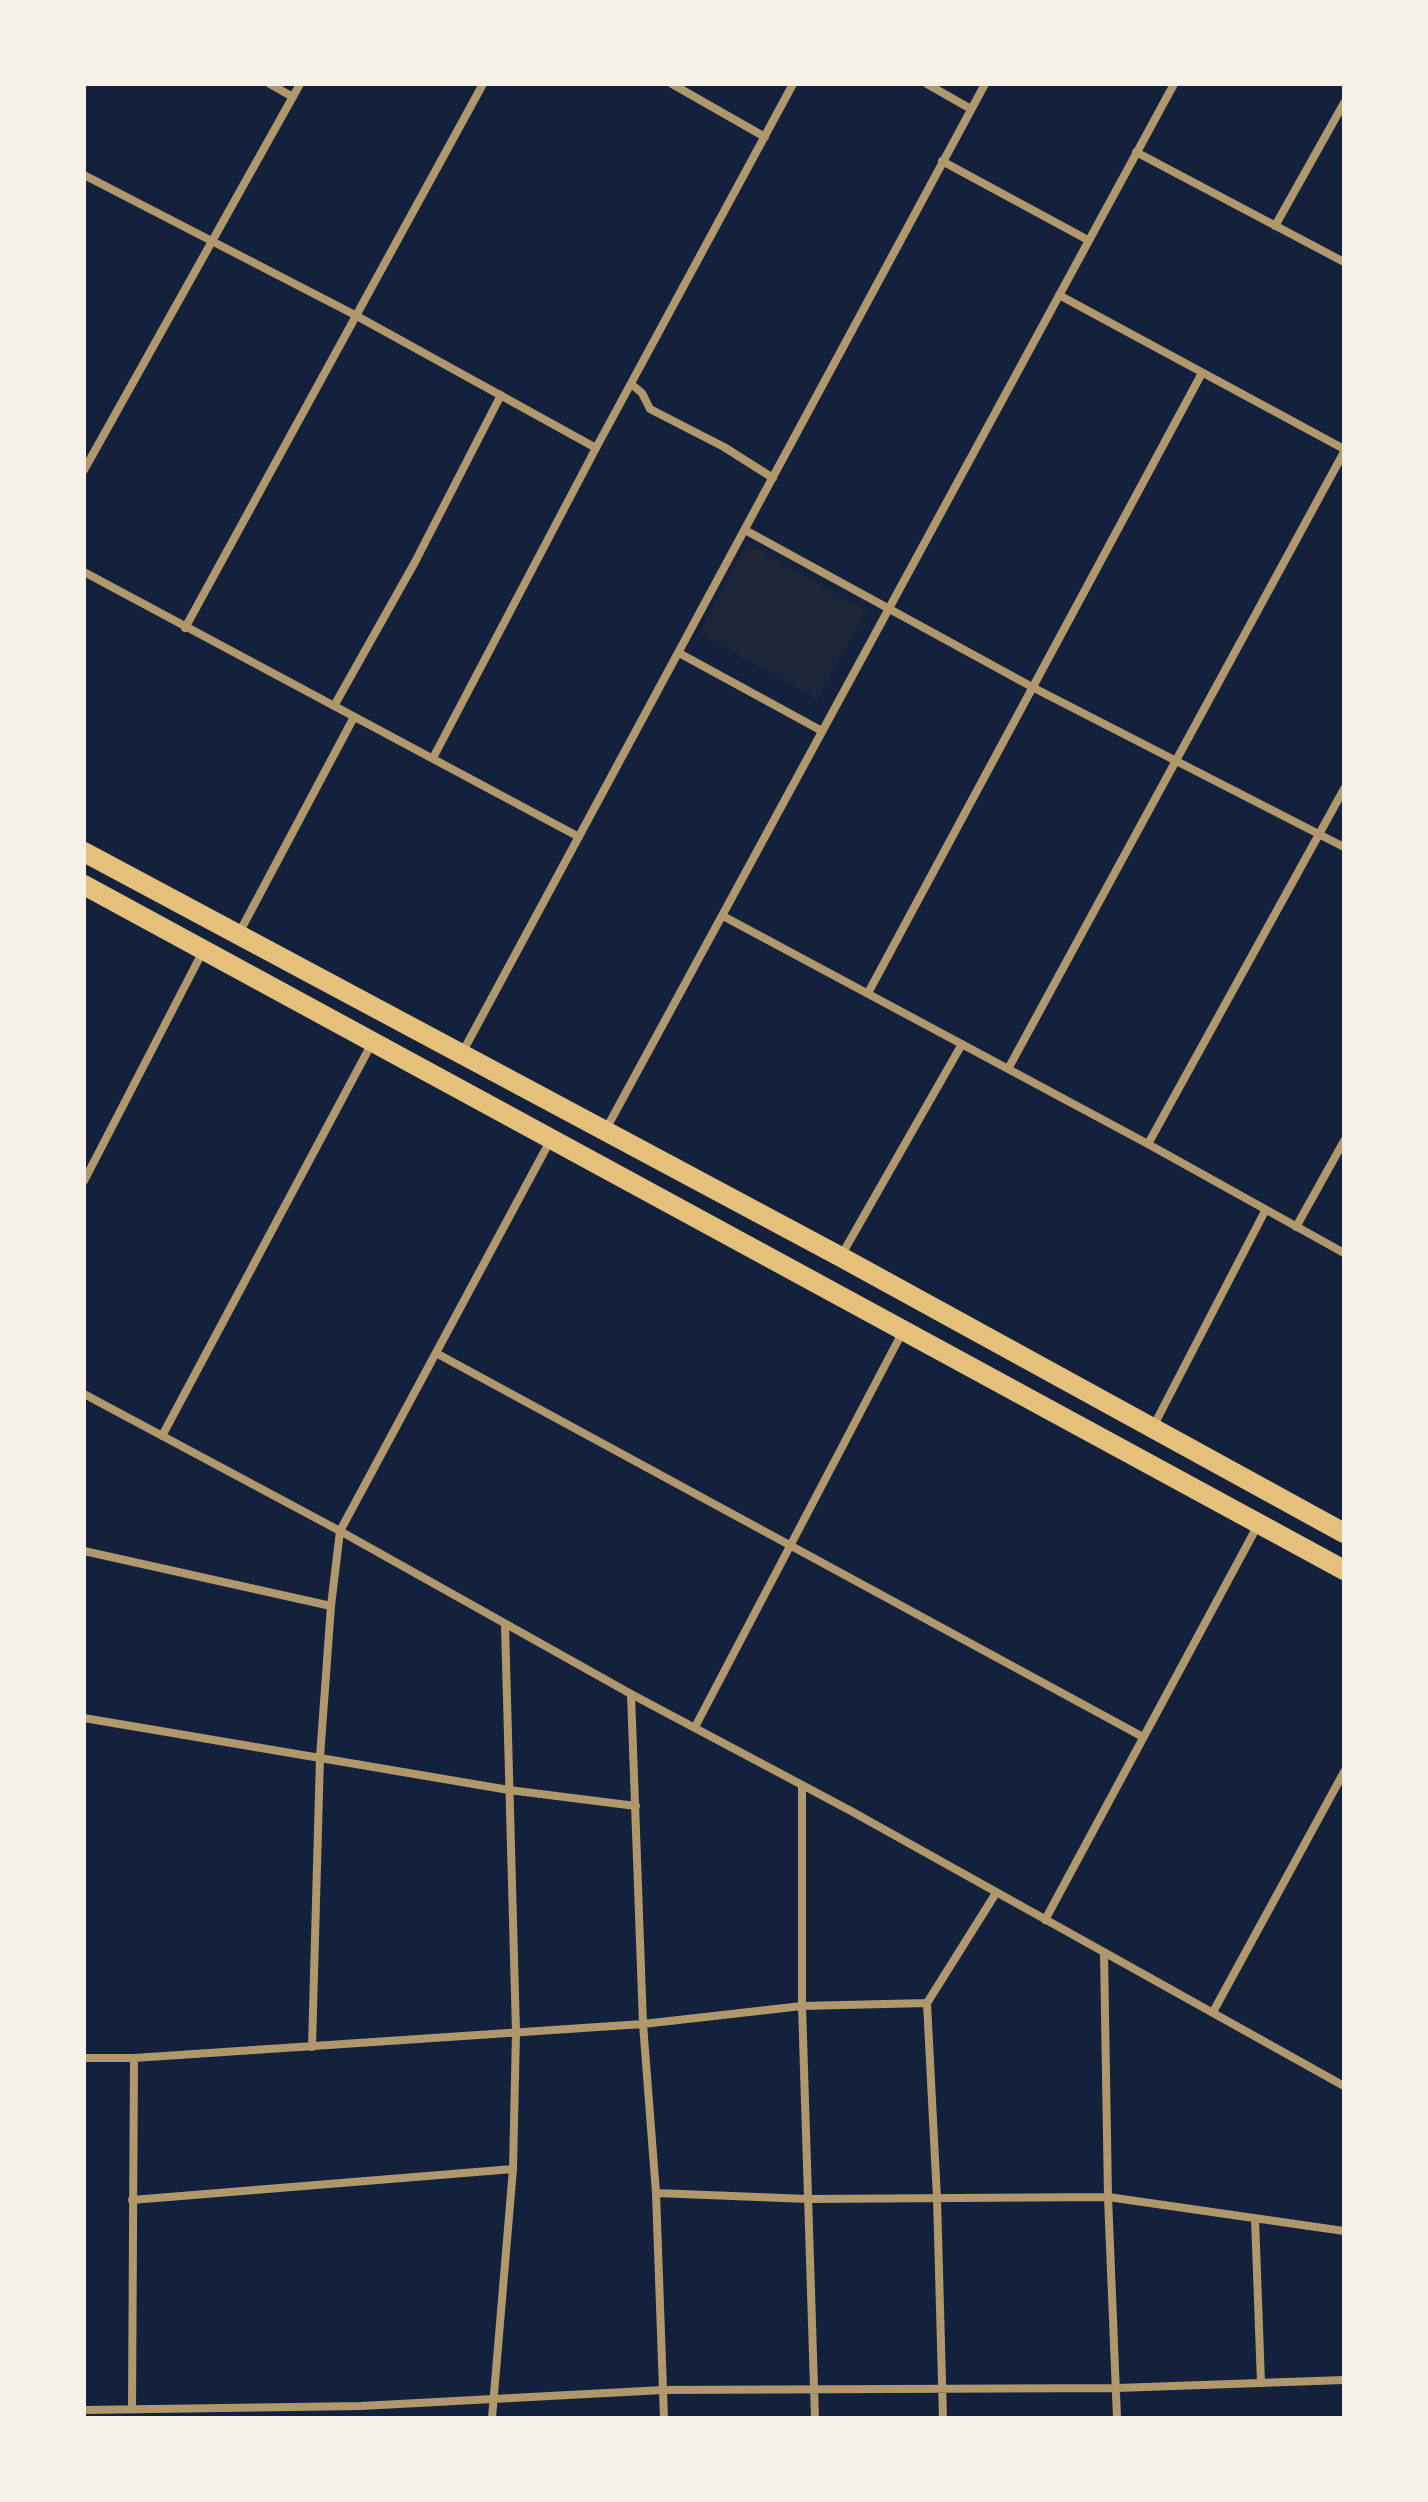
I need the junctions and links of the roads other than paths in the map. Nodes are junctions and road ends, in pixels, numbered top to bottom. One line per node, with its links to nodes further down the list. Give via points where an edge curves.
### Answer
1 (270, 84): 9 (street)
2 (300, 84): 9 (street)
3 (483, 84): 21 (street)
4 (672, 84): 12 (street)
5 (793, 84): 12 (street)
6 (927, 84): 11 (street)
7 (985, 84): 11 (street)
8 (1174, 84): 13 (street)
9 (293, 97): 17 (street)
10 (1344, 103): 16 (street)
11 (971, 109): 14 (street)
12 (765, 137): 23 (street)
13 (1136, 152): 16 (street); 18 (street)
14 (942, 161): 18 (street); 28 (street)
15 (84, 175): 17 (street)
16 (1275, 226): 19 (street)
17 (212, 239): 21 (street); 27 (street)
18 (1088, 240): 20 (street)
19 (1344, 262)
20 (1059, 295): 22 (street); 31 (street)
21 (355, 315): 24 (street); 32 (street)
22 (1202, 373): 26 (street); 34 (street)
23 (631, 384): 25 (street); 28 (street, via 650,409)
24 (501, 395): 25 (street); 35 (street)
25 (596, 448): 38 (street)
26 (1344, 450): 39 (street)
27 (84, 470)
28 (773, 478): 29 (street)
29 (745, 530): 31 (street); 33 (street)
30 (84, 572): 32 (street)
31 (889, 607): 34 (street); 37 (street)
32 (185, 628): 35 (street)
33 (679, 653): 37 (street); 42 (street)
34 (1034, 688): 39 (street); 49 (street)
35 (334, 706): 36 (street)
36 (354, 717): 38 (street); 47 (street)
37 (822, 731): 46 (street)
38 (433, 758): 42 (street)
39 (1177, 760): 41 (street); 53 (street)
40 (1344, 789): 41 (street)
41 (1320, 834): 43 (street); 57 (street)
42 (579, 837): 52 (street)
43 (1344, 847)
44 (84, 852): 47 (highway)
45 (84, 885): 48 (highway)
46 (723, 916): 49 (street); 54 (street)
47 (238, 935): 52 (highway)
48 (204, 950): 50 (highway); 58 (street)
49 (868, 993): 51 (street)
50 (372, 1043): 55 (highway); 67 (street)
51 (962, 1044): 53 (street); 62 (street)
52 (461, 1056): 54 (highway)
53 (1008, 1069): 57 (street)
54 (604, 1132): 62 (highway)
55 (551, 1139): 63 (highway); 64 (street)
56 (1344, 1141): 60 (street)
57 (1148, 1144): 59 (street)
58 (84, 1180)
59 (1265, 1211): 60 (street); 66 (street)
60 (1296, 1227): 61 (street)
61 (1344, 1253)
62 (841, 1257): 66 (highway)
63 (903, 1330): 68 (highway); 71 (street)
64 (436, 1353): 69 (street); 71 (street)
65 (84, 1394): 67 (street)
66 (1153, 1427): 70 (highway)
67 (162, 1436): 69 (street)
68 (1260, 1522): 73 (highway); 79 (street)
69 (340, 1531): 74 (street); 75 (street)
70 (1344, 1533)
71 (790, 1545): 78 (street); 79 (street)
72 (84, 1551): 74 (street)
73 (1344, 1570)
74 (331, 1606): 80 (street)
75 (505, 1625): 76 (street); 83 (street)
76 (631, 1694): 78 (street); 84 (street)
77 (84, 1718): 80 (street)
78 (695, 1727): 82 (street)
79 (1143, 1737): 86 (street)
80 (320, 1757): 83 (street); 93 (street)
81 (1344, 1772): 90 (street)
82 (802, 1785): 85 (street); 89 (street)
83 (509, 1790): 84 (street); 92 (street)
84 (636, 1806): 91 (street)
85 (996, 1893): 86 (street); 88 (street)
86 (1045, 1920): 87 (street)
87 (1104, 1952): 90 (street); 99 (street)
88 (927, 2003): 89 (street); 100 (street)
89 (802, 2006): 91 (street); 101 (street)
90 (1213, 2012): 96 (street)
91 (643, 2024): 92 (street); 98 (street)
92 (516, 2032): 93 (street); 97 (street)
93 (312, 2047): 95 (street)
94 (84, 2058): 95 (street)
95 (134, 2058): 102 (street)
96 (1344, 2086)
97 (513, 2169): 102 (street); 111 (street)
98 (656, 2193): 101 (street); 108 (street)
99 (1108, 2197): 100 (street); 103 (street); 107 (street)
100 (937, 2198): 101 (street); 110 (street)
101 (808, 2199): 109 (street)
102 (132, 2200): 113 (street)
103 (1255, 2218): 104 (street); 106 (street)
104 (1344, 2231)
105 (1344, 2380): 106 (street)
106 (1261, 2383): 107 (street)
107 (1117, 2388): 110 (street); 121 (street)
108 (663, 2390): 109 (street); 111 (street); 118 (street)
109 (814, 2390): 110 (street); 119 (street)
110 (942, 2391): 120 (street)
111 (495, 2398): 112 (street); 117 (street)
112 (361, 2406): 115 (street); 116 (street)
113 (132, 2409): 114 (street); 115 (street)
114 (84, 2410)
115 (191, 2414)
116 (361, 2418)
117 (492, 2418)
118 (664, 2418)
119 (815, 2418)
120 (943, 2418)
121 (1117, 2418)

